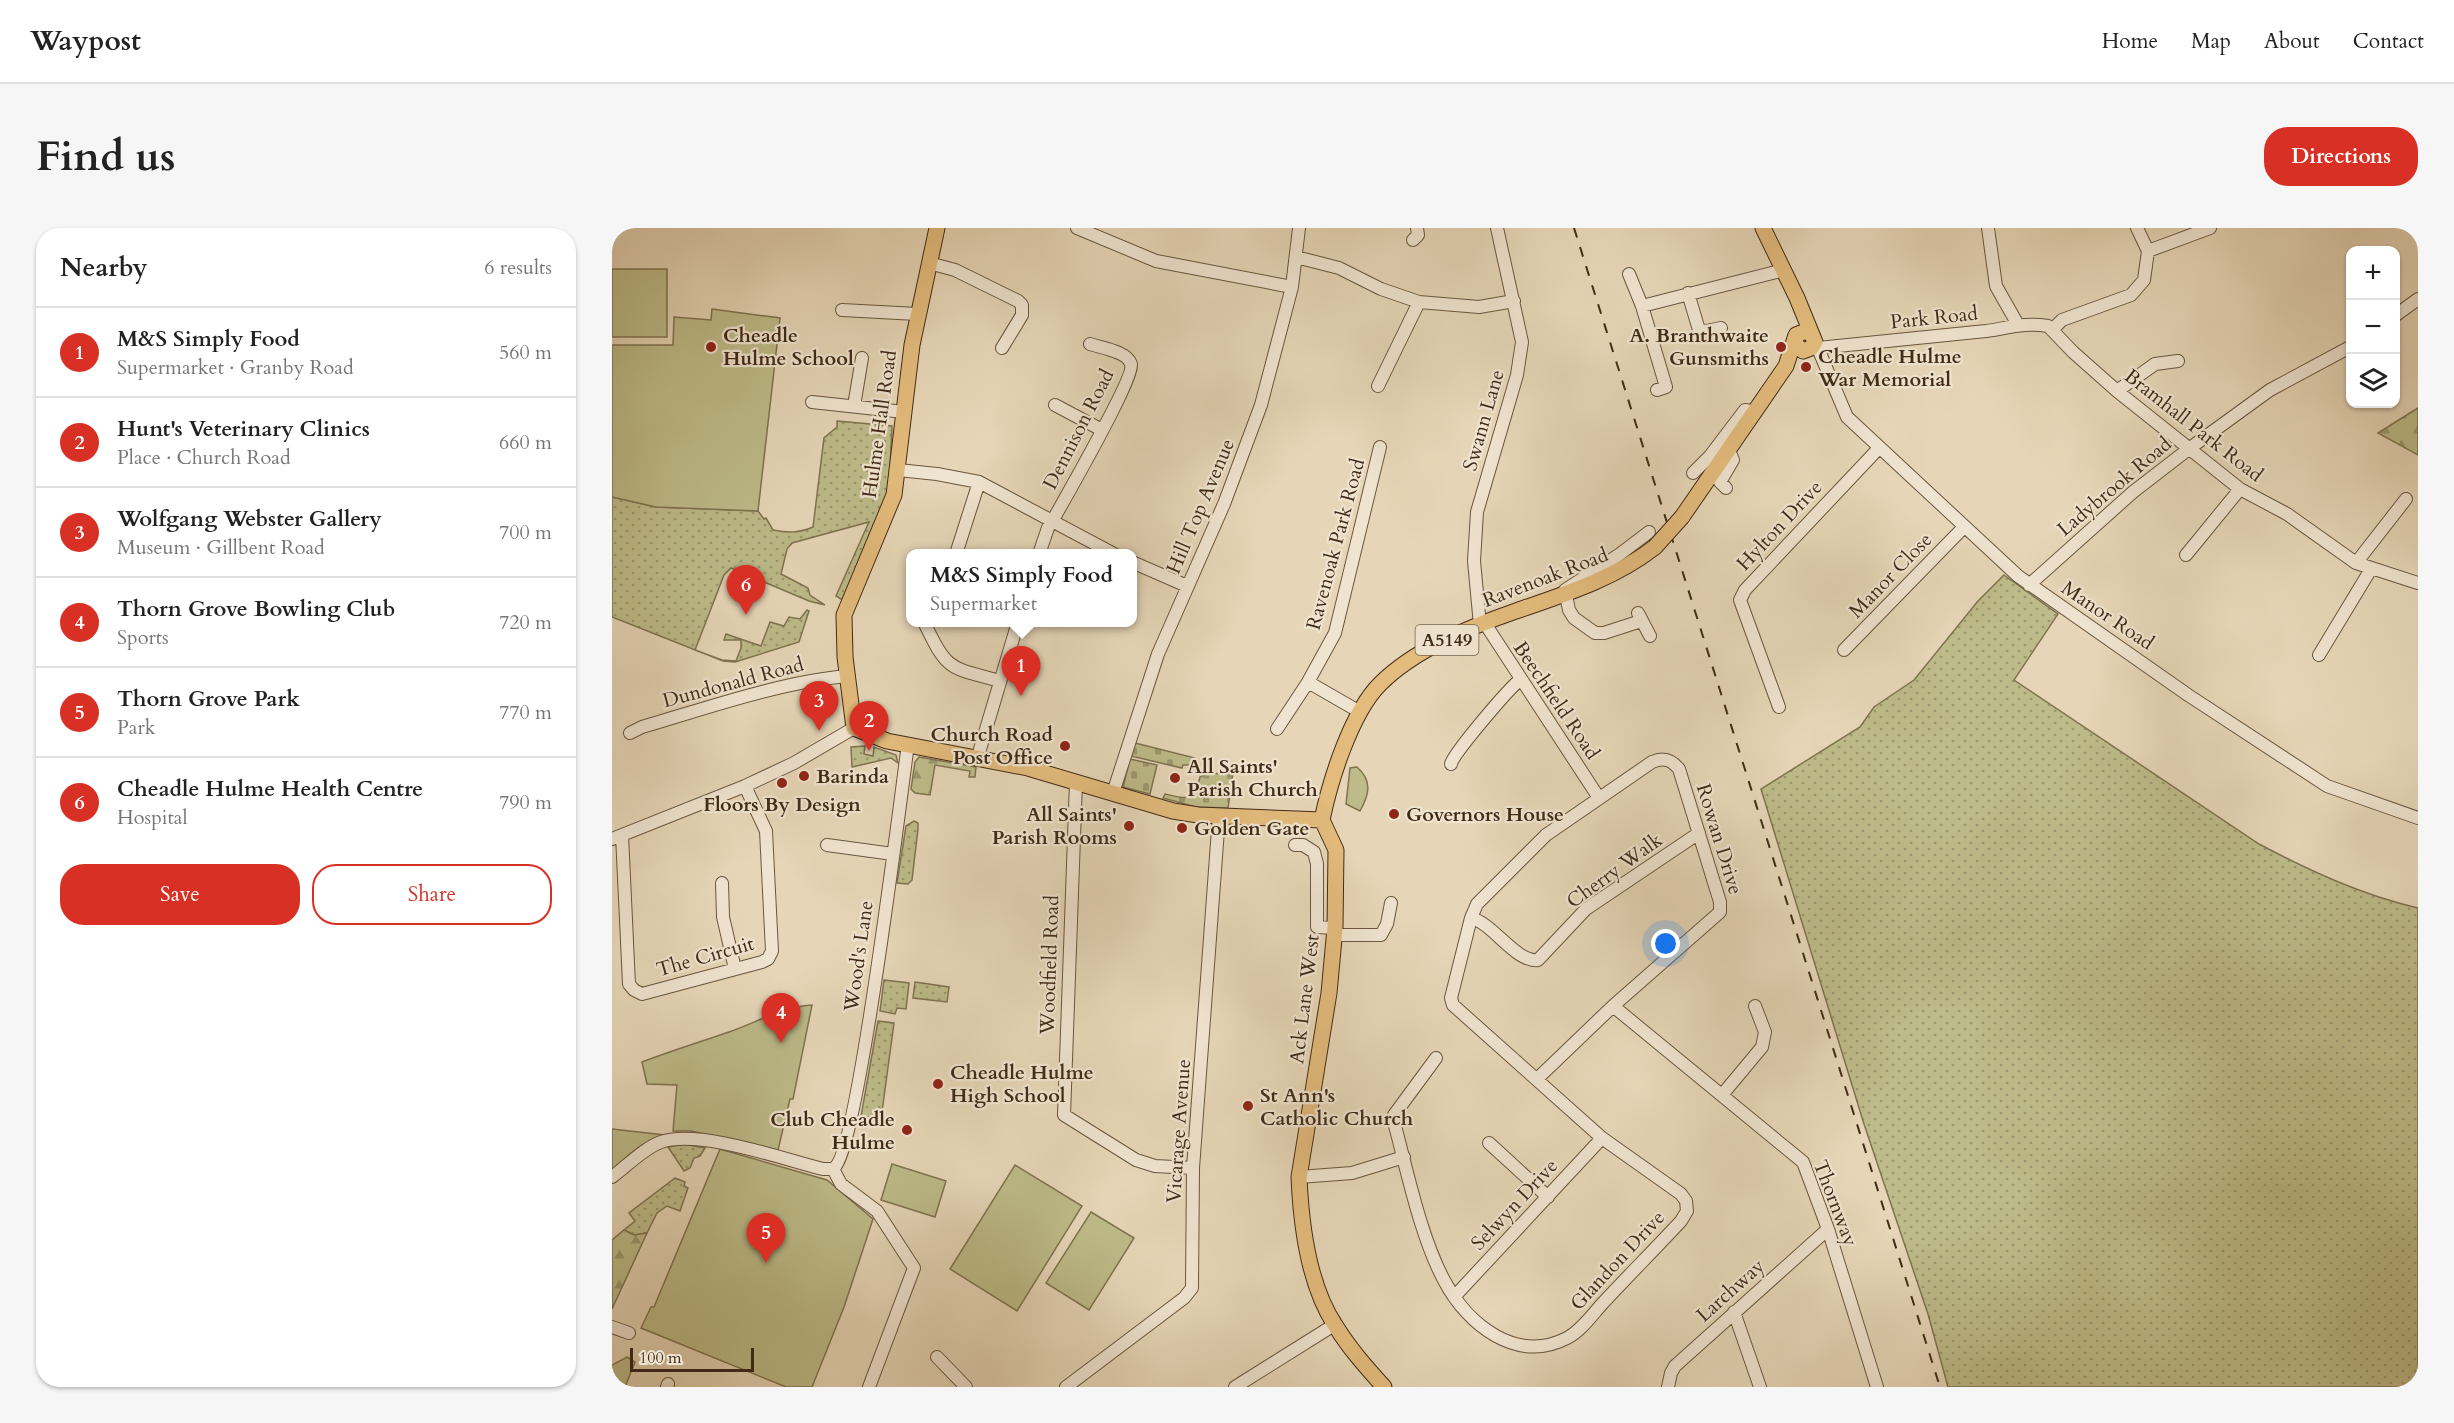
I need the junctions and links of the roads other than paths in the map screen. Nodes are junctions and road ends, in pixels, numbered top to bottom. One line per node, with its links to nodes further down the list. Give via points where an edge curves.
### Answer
1 (937, 228): 11 (main road, Hulme Hall Road)
2 (1077, 228): 14 (street, via 1156,261)
3 (1299, 228): 10 (street, Hill Top Avenue)
4 (1497, 228): 17 (street, Swann Lane)
5 (1763, 228): 12 (main road, A5149)
6 (1988, 228): 23 (street, via 1996,286)
7 (2137, 228): 9 (street)
8 (2210, 228): 9 (street)
9 (2148, 251): 25 (street, via 2144,280 2131,296 2062,321)
10 (1296, 257): 14 (street, Hill Top Avenue); 18 (street, via 1339,268)
11 (929, 263): 22 (main road, Hulme Hall Road); 28 (street, via 955,270 1022,305 1022,315)
12 (1784, 270): 15 (street); 26 (main road, A5149, via 1797,298)
13 (1629, 274): 19 (street)
14 (1292, 286): 63 (street, Hill Top Avenue, via 1246,449)
15 (1688, 293): 19 (street); 24 (street, via 1699,330)
16 (2418, 299): 21 (street)
17 (1514, 301): 18 (street, via 1479,307); 65 (street, Swann Lane, via 1522,356 1477,512 1474,561)
18 (1419, 302): 32 (street)
19 (1642, 306): 33 (street, via 1666,387)
20 (842, 310): 22 (street)
21 (2400, 312)
22 (918, 314): 38 (main road, Hulme Hall Road)
23 (2017, 323): 25 (street, Park Road); 26 (street, Park Road, via 1986,331)
24 (1721, 328)
25 (2053, 329): 34 (street, Bramhall Park Road)
26 (1807, 342): 39 (main road, Ravenoak Road / A5149); 42 (street, Manor Road, via 1847,417)
27 (1090, 344): 40 (street, Dennison Road, via 1119,354 1131,364)
28 (1002, 348)
29 (2346, 349): 43 (street, Ladybrook Road, via 2270,390)
30 (862, 358): 37 (street)
31 (2178, 361): 34 (street, via 2155,364)
32 (1378, 386)
33 (1658, 390)
34 (2117, 391): 43 (street, Bramhall Park Road)
35 (812, 402): 37 (street)
36 (1055, 405): 40 (street)
37 (854, 406): 38 (street)
38 (904, 412): 45 (main road, Hulme Hall Road)
39 (1755, 412): 44 (main road, Ravenoak Road / A5149); 46 (street, Ravenoak Road, via 1745,410)
40 (1102, 430): 51 (street, Dennison Road)
41 (1380, 447): 74 (street, Ravenoak Park Road, via 1335,633)
42 (1879, 448): 52 (street, Manor Road); 75 (street, Hylton Drive, via 1745,590 1740,600)
43 (2190, 448): 49 (street, Bramhall Park Road); 62 (street, Ladybrook Road, via 2133,492)
44 (1729, 450): 48 (street, Ravenoak Road, via 1733,460 1720,482); 64 (main road, Ravenoak Road / A5149, bridge, via 1682,517 1655,547 1613,574)
45 (898, 470): 47 (street); 71 (main road, Hulme Hall Road, via 886,516 838,612)
46 (1693, 473)
47 (979, 482): 51 (street); 54 (street)
48 (1726, 488)
49 (2240, 489): 57 (street); 58 (street, Bramhall Park Road, via 2287,514)
50 (2406, 499): 58 (street)
51 (1052, 520): 55 (street, Dennison Road); 56 (street)
52 (1964, 527): 62 (street, Manor Road); 69 (street, Manor Close)
53 (1649, 532): 64 (street, via 1569,585)
54 (958, 549)
55 (1041, 549)
56 (1105, 549)
57 (2186, 555)
58 (2356, 562): 60 (street, Bramhall Park Road)
59 (1137, 564): 63 (street)
60 (2371, 569): 61 (street, Bramhall Park Road); 70 (street)
61 (2418, 583)
62 (2029, 585): 88 (street, Manor Road, via 2327,786)
63 (1187, 586): 85 (street, Hill Top Avenue, via 1149,680)
64 (1566, 594): 65 (main road, Ravenoak Road / A5149); 68 (street, via 1574,618 1595,633 1604,633 1640,617)
65 (1482, 623): 72 (street, Beechfield Road); 76 (main road, Ravenoak Road / A5149, via 1400,666 1379,685)
66 (927, 627): 73 (street, via 945,663)
67 (1016, 627): 73 (street)
68 (1650, 636)
69 (1844, 650)
70 (2319, 655)
71 (847, 676): 77 (main road, Hulme Hall Road); 79 (street, Dundonald Road, via 789,686)
72 (1520, 680): 81 (street); 86 (street, Beechfield Road)
73 (1000, 681): 82 (street)
74 (1308, 682): 76 (street); 78 (street, Ravenoak Park Road)
75 (1779, 707)
76 (1360, 712): 89 (main road, Ravenoak Road / A5149, via 1328,788)
77 (854, 728): 80 (main road); 84 (street)
78 (1277, 729)
79 (630, 733)
80 (908, 744): 82 (main road); 94 (street, Wood's Lane)
81 (1452, 754)
82 (978, 756): 83 (main road)
83 (1076, 782): 85 (main road); 108 (street, Woodfield Road, via 1065,1115 1136,1160 1155,1166)
84 (745, 786): 91 (street); 99 (street, The Circuit, via 766,831 772,951 768,959)
85 (1113, 793): 87 (main road, via 1173,810)
86 (1599, 798): 90 (street, Rowan Drive, via 1652,762 1668,760 1679,769); 97 (street, Glandon Drive, via 1546,835 1477,904)
87 (1219, 816): 89 (main road); 108 (street, Vicarage Avenue)
88 (2418, 818)
89 (1322, 820): 98 (main road, Ack Lane West, via 1336,850)
90 (1699, 833): 97 (street, Cherry Walk, via 1586,909 1538,960 1525,958); 100 (street, Rowan Drive, via 1720,912)
91 (617, 837): 99 (street, The Circuit, via 629,984 634,990 642,994)
92 (827, 845): 94 (street)
93 (1295, 845): 98 (street, via 1314,852 1317,864 1313,927)
94 (893, 854): 109 (street, Wood's Lane, via 852,1116 841,1162)
95 (719, 887): 99 (street)
96 (1391, 903): 98 (street, via 1381,935)
97 (1471, 918): 103 (street, Glandon Drive, via 1452,990 1453,1005)
98 (1334, 932): 111 (main road, Ack Lane West, via 1329,993)
99 (735, 969)
100 (1613, 1005): 103 (street, Rowan Drive); 104 (street, Thornway)
101 (1755, 1006): 104 (street, via 1765,1032 1762,1047)
102 (1436, 1058): 107 (street, Glandon Drive, via 1394,1115)
103 (1538, 1078): 105 (street, Glandon Drive)
104 (1722, 1095): 113 (street, Thornway, via 1803,1162)
105 (1602, 1138): 112 (street, Selwyn Drive); 114 (street, Glandon Drive, via 1681,1194 1688,1212 1681,1221 1580,1328 1551,1344 1536,1348 1495,1337)
106 (1489, 1143): 112 (street)
107 (1404, 1157): 111 (street, via 1352,1173); 114 (street, Glandon Drive, via 1431,1250)
108 (1193, 1168): 122 (street, Vicarage Avenue, via 1192,1288)
109 (833, 1169): 110 (street, via 684,1137 657,1143); 120 (street, via 841,1184 877,1211 914,1268)
110 (612, 1176)
111 (1299, 1177): 116 (main road, Ack Lane West, via 1300,1206 1312,1269)
112 (1548, 1197): 114 (street, Selwyn Drive)
113 (1828, 1229): 115 (street, Larchway); 127 (street, Thornway)
114 (1454, 1297)
115 (1734, 1312): 125 (street, Larchway, via 1675,1366); 126 (street)
116 (1334, 1325): 123 (street); 124 (main road, Ack Lane West)
117 (612, 1327): 118 (street)
118 (629, 1333)
119 (937, 1357): 121 (street)
120 (869, 1387)
121 (966, 1387)
122 (1066, 1387)
123 (1235, 1387)
124 (1384, 1387)
125 (1668, 1387)
126 (1760, 1387)
127 (1877, 1387)

